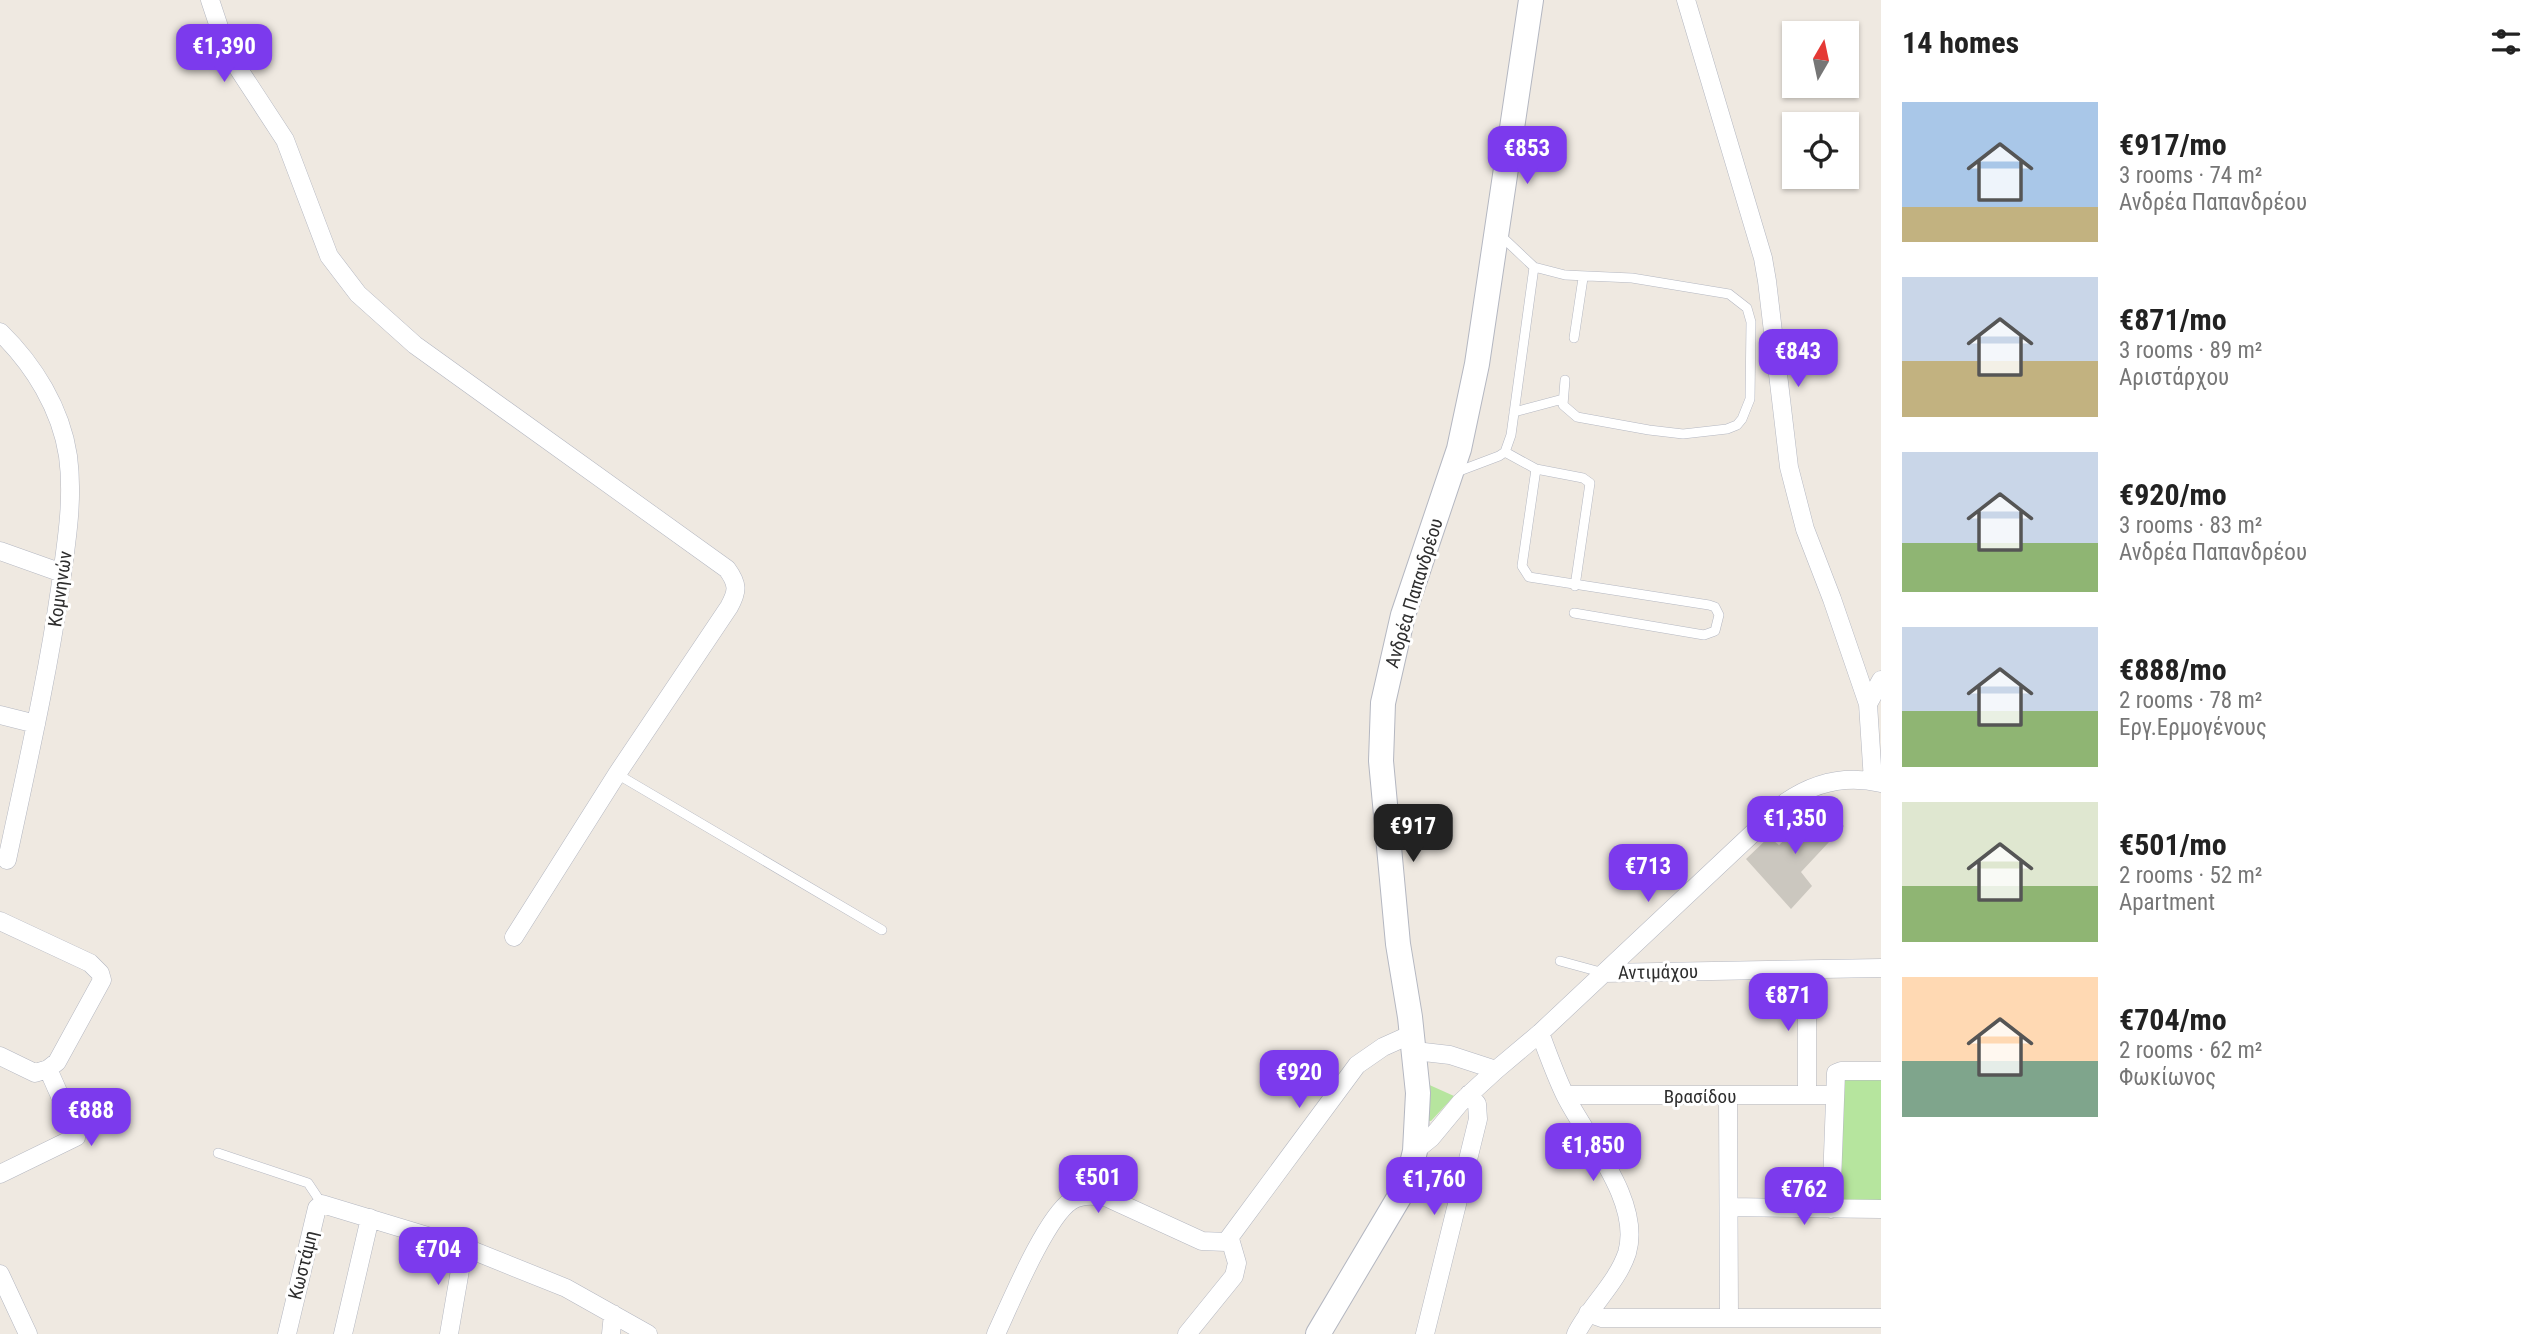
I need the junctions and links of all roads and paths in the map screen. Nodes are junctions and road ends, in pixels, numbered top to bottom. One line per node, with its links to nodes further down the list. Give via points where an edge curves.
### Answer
1 (210, 0): 24 (street, via 236,65 285,141 329,256 358,294 415,345 727,569 736,581 737,593 729,607)
2 (1531, 0): 4 (main road, Ανδρέα Παπανδρέου)
3 (1686, 0): 20 (street, via 1763,258 1797,502)
4 (1497, 232): 5 (lane); 14 (main road, Ανδρέα Παπανδρέου, via 1477,364)
5 (1534, 267): 6 (lane); 11 (lane)
6 (1583, 278): 8 (lane); 10 (lane, via 1632,278 1719,291 1743,302 1752,334 1750,399 1737,425 1683,434 1577,417 1567,410)
7 (0, 332): 16 (street, Κομνηνών, via 40,381 64,437 70,502)
8 (1574, 338)
9 (1565, 380): 10 (lane)
10 (1563, 399): 11 (lane)
11 (1514, 412): 12 (lane)
12 (1506, 452): 13 (lane); 14 (lane)
13 (1536, 469): 17 (lane, via 1523,570 1529,577); 17 (lane, via 1590,483)
14 (1452, 473): 35 (main road, Ανδρέα Παπανδρέου, via 1403,615 1381,726 1398,944)
15 (0, 551): 16 (street)
16 (62, 573): 22 (street, Κομνηνών)
17 (1576, 586): 18 (lane, via 1709,605 1719,615 1715,631 1704,635)
18 (1574, 613)
19 (1881, 680): 20 (street)
20 (1868, 704): 23 (street)
21 (0, 715): 22 (street)
22 (36, 724): 26 (street, Κομνηνών)
23 (1876, 739): 25 (street)
24 (617, 774): 28 (lane); 29 (street)
25 (1877, 782): 33 (street, via 1828,782 1798,793)
26 (7, 860)
27 (0, 921): 37 (street, via 90,963 100,973 99,987 57,1062)
28 (882, 930)
29 (514, 937)
30 (1560, 961): 33 (lane)
31 (1881, 968): 32 (street, Αντιμάχου)
32 (1807, 970): 33 (street, Αντιμάχου); 42 (street)
33 (1604, 973): 34 (street)
34 (1540, 1033): 38 (street); 41 (street)
35 (1413, 1043): 38 (street); 45 (main road, Ανδρέα Παπανδρέου, via 1418,1093); 53 (street, via 1383,1047 1357,1065)
36 (0, 1056): 37 (street, via 35,1073)
37 (48, 1069): 47 (street, via 76,1137)
38 (1496, 1070): 40 (street)
39 (1881, 1071): 43 (street, via 1837,1071)
40 (1469, 1094): 45 (street); 69 (street, via 1477,1104 1478,1119)
41 (1565, 1095): 44 (street, Βρασίδου); 58 (street, via 1619,1191 1629,1224 1629,1244)
42 (1807, 1095): 43 (street, Βρασίδου); 44 (street, Βρασίδου)
43 (1834, 1095): 50 (street)
44 (1728, 1096): 49 (street)
45 (1415, 1151): 68 (main road, Ανδρέα Παπανδρέου, via 1407,1184)
46 (218, 1153): 48 (lane, via 308,1183)
47 (0, 1174)
48 (324, 1204): 52 (street); 61 (street, Κωστάμη, via 317,1209)
49 (1728, 1207): 50 (street); 57 (street)
50 (1831, 1209): 51 (street)
51 (1881, 1209)
52 (370, 1218): 54 (street); 62 (street)
53 (1230, 1239): 66 (street, via 1202,1241 1108,1198 1078,1198 1051,1225); 67 (street, via 1237,1259 1234,1276)
54 (464, 1247): 56 (street); 63 (street)
55 (0, 1274): 60 (street)
56 (614, 1314): 64 (street); 65 (street)
57 (1729, 1318): 58 (street); 59 (street)
58 (1597, 1322): 70 (street)
59 (1875, 1323)
60 (28, 1334)
61 (287, 1334)
62 (343, 1334)
63 (449, 1334)
64 (611, 1334)
65 (648, 1334)
66 (996, 1334)
67 (1186, 1334)
68 (1318, 1334)
69 (1425, 1334)
70 (1576, 1334)

